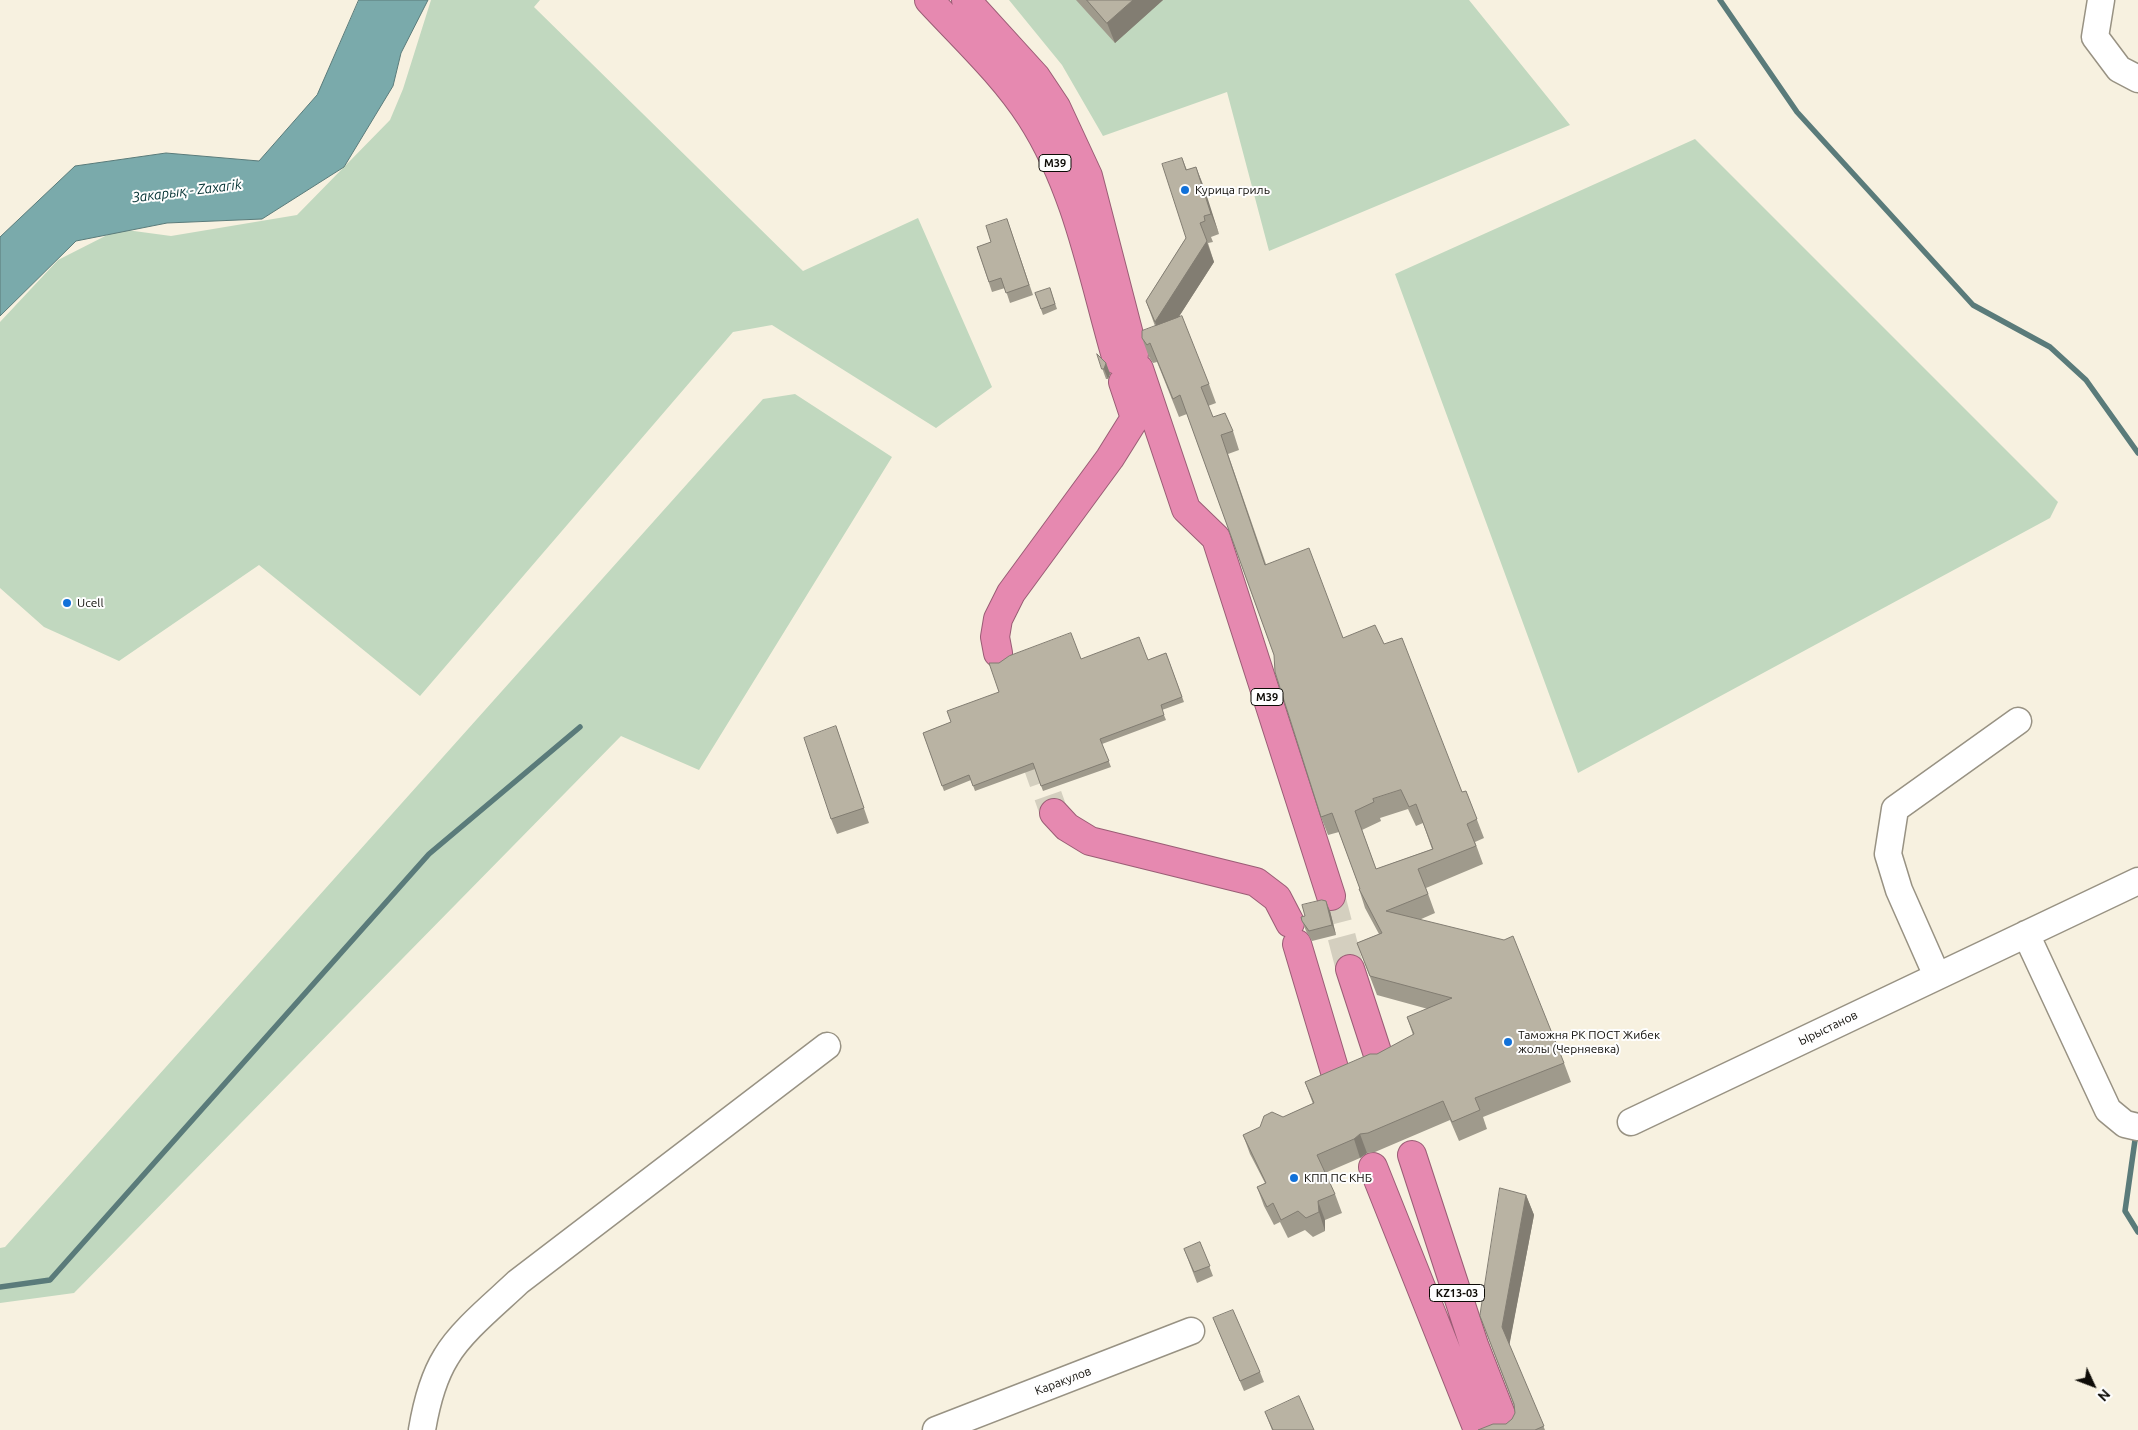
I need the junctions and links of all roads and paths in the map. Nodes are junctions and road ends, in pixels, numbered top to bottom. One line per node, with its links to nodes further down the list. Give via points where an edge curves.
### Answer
1 (929, 0): 5 (highway, M39, via 1012,91 1032,118 1080,223)
2 (966, 0): 5 (highway, M39, via 1036,77 1056,107 1088,176)
3 (2101, 0): 4 (street, via 2095,37 2119,69)
4 (2138, 80)
5 (1128, 364): 6 (highway, M39, via 1135,418 1110,458 1011,593 998,619 995,637); 10 (highway, M39, via 1186,509 1216,538)
6 (998, 653)
7 (2018, 721): 13 (street, via 1894,809 1888,854 1899,890)
8 (1054, 813): 16 (highway, via 1067,827 1090,840 1256,882 1277,898 1294,933)
9 (2138, 881): 11 (street, Ырыстанов)
10 (1331, 896)
11 (2026, 934): 13 (street, Ырыстанов); 18 (street, via 2108,1110 2125,1124)
12 (1350, 969): 15 (highway)
13 (1937, 976): 17 (street, Ырыстанов)
14 (827, 1046): 22 (street, via 518,1282 478,1319 446,1357 426,1406)
15 (1379, 1058)
16 (1336, 1075)
17 (1631, 1122)
18 (2138, 1126)
19 (1412, 1155): 25 (highway, KZ13-03, via 1474,1345)
20 (1373, 1167): 24 (highway, KZ13-03)
21 (1191, 1331): 23 (street, Каракулов)
22 (422, 1430)
23 (936, 1430)
24 (1478, 1430)
25 (1508, 1430)

